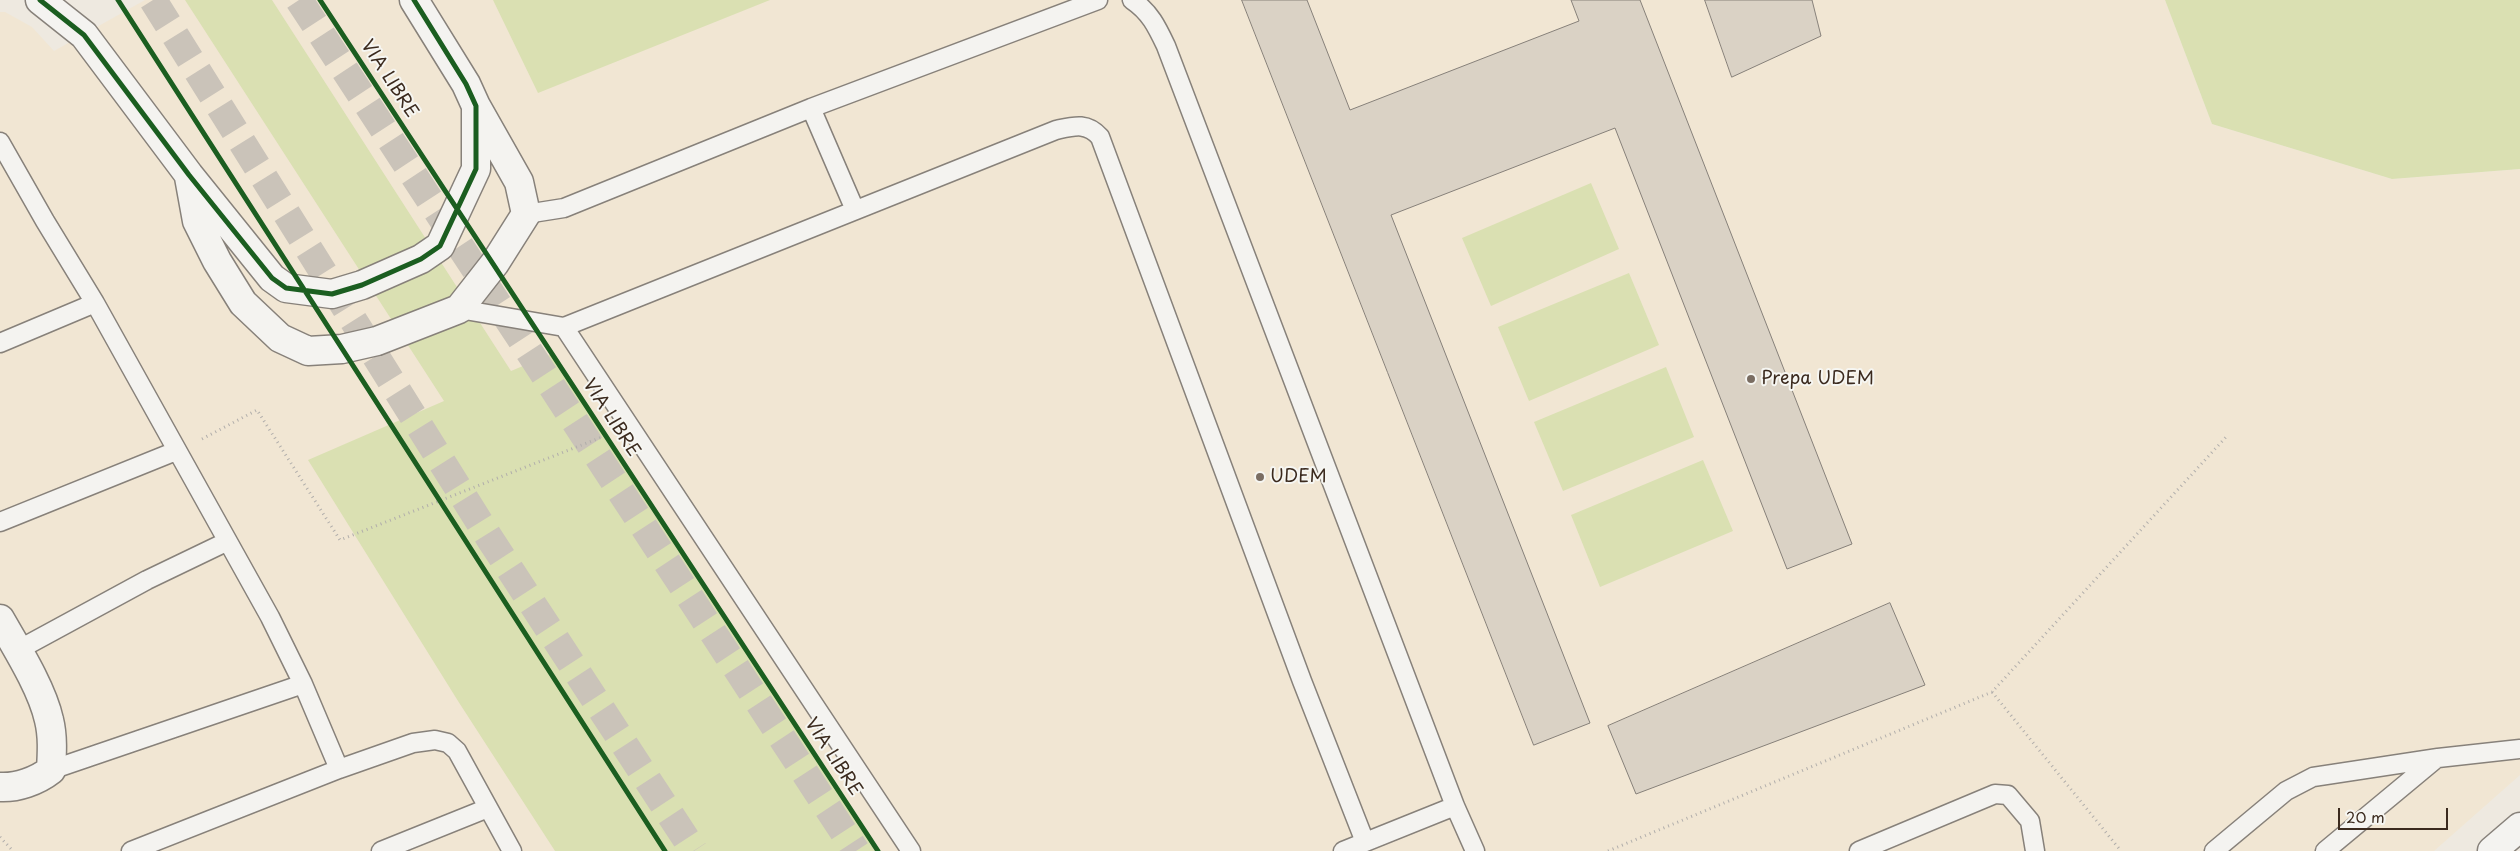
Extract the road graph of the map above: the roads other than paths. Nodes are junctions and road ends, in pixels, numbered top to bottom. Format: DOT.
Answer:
graph roads {
  1 [pos="40,0"];
  2 [pos="414,0"];
  3 [pos="1098,0"];
  4 [pos="1132,0"];
  5 [pos="476,106"];
  6 [pos="811,108"];
  7 [pos="0,142"];
  8 [pos="188,175"];
  9 [pos="855,210"];
  10 [pos="526,214"];
  11 [pos="95,303"];
  12 [pos="458,309"];
  13 [pos="564,327"];
  14 [pos="0,343"];
  15 [pos="176,451"];
  16 [pos="0,522"];
  17 [pos="226,542"];
  18 [pos="0,619"];
  19 [pos="18,650"];
  20 [pos="303,684"];
  21 [pos="2520,749"];
  22 [pos="2438,758"];
  23 [pos="339,769"];
  24 [pos="51,770"];
  25 [pos="0,787"];
  26 [pos="1454,806"];
  27 [pos="488,808"];
  28 [pos="2520,827"];
  29 [pos="1365,842"];
  30 [pos="131,851"];
  31 [pos="381,851"];
  32 [pos="512,851"];
  33 [pos="910,851"];
  34 [pos="1343,851"];
  35 [pos="1475,851"];
  36 [pos="1859,851"];
  37 [pos="2035,851"];
  38 [pos="2214,851"];
  39 [pos="2325,851"];
  40 [pos="2492,851"];
  1 -- 8 [label="street"];
  2 -- 5 [label="street"];
  3 -- 6 [label="lane"];
  4 -- 26 [label="lane"];
  5 -- 8 [label="street"];
  5 -- 10 [label="street"];
  6 -- 9 [label="lane"];
  6 -- 10 [label="lane"];
  7 -- 11 [label="lane"];
  8 -- 12 [label="street"];
  9 -- 13 [label="lane"];
  9 -- 29 [label="lane"];
  10 -- 12 [label="street"];
  11 -- 14 [label="lane"];
  11 -- 15 [label="lane"];
  12 -- 13 [label="lane"];
  13 -- 33 [label="lane"];
  15 -- 16 [label="lane"];
  15 -- 17 [label="lane"];
  17 -- 19 [label="lane"];
  17 -- 20 [label="lane"];
  18 -- 19 [label="street"];
  19 -- 24 [label="street"];
  20 -- 23 [label="lane"];
  20 -- 24 [label="lane"];
  21 -- 22 [label="lane"];
  22 -- 38 [label="lane"];
  22 -- 39 [label="lane"];
  23 -- 27 [label="lane"];
  23 -- 30 [label="lane"];
  24 -- 25 [label="street"];
  26 -- 29 [label="lane"];
  26 -- 35 [label="lane"];
  27 -- 31 [label="lane"];
  27 -- 32 [label="lane"];
  28 -- 40 [label="street"];
  29 -- 34 [label="lane"];
  36 -- 37 [label="lane"];
}
